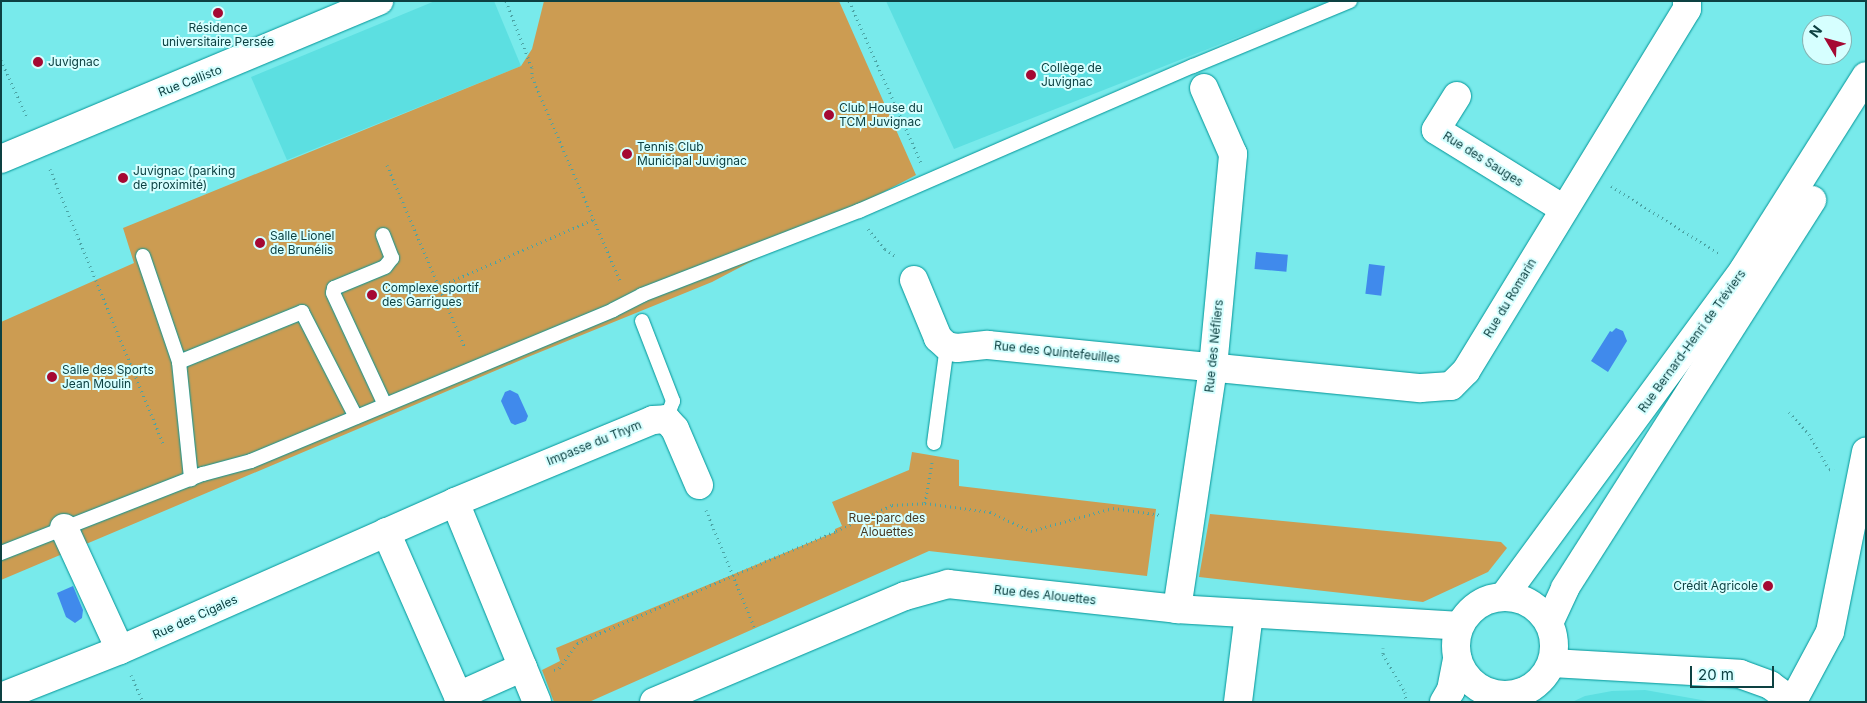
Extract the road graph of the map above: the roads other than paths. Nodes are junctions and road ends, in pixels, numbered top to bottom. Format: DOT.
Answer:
graph roads {
  1 [pos="379,1"];
  2 [pos="1350,1"];
  3 [pos="1687,1"];
  4 [pos="1866,76"];
  5 [pos="1204,88"];
  6 [pos="1457,96"];
  7 [pos="1866,112"];
  8 [pos="1,159"];
  9 [pos="1564,209"];
  10 [pos="383,235"];
  11 [pos="144,256"];
  12 [pos="914,280"];
  13 [pos="642,321"];
  14 [pos="947,346"];
  15 [pos="179,362"];
  16 [pos="1213,368"];
  17 [pos="385,405"];
  18 [pos="356,417"];
  19 [pos="666,419"];
  20 [pos="934,442"];
  21 [pos="1866,452"];
  22 [pos="185,481"];
  23 [pos="699,485"];
  24 [pos="455,502"];
  25 [pos="64,528"];
  26 [pos="386,532"];
  27 [pos="1,553"];
  28 [pos="1504,596"];
  29 [pos="1177,609"];
  30 [pos="1249,614"];
  31 [pos="1549,623"];
  32 [pos="1459,626"];
  33 [pos="120,650"];
  34 [pos="1457,658"];
  35 [pos="1552,662"];
  36 [pos="530,683"];
  37 [pos="1,697"];
  38 [pos="1518,697"];
  39 [pos="654,702"];
  40 [pos="1238,702"];
  41 [pos="1444,702"];
  42 [pos="1793,702"];
  1 -- 8 [label="street, Rue Callisto"];
  2 -- 17 [label="lane"];
  3 -- 9 [label="street, Rue du Romarin"];
  4 -- 28 [label="street, Rue Bernard-Henri de Tréviers"];
  5 -- 16 [label="street, Rue des Néfliers"];
  6 -- 9 [label="street, Rue des Sauges"];
  7 -- 31 [label="street, Rue Bernard-Henri de Tréviers"];
  9 -- 16 [label="street, Rue du Romarin"];
  10 -- 17 [label="lane"];
  11 -- 15 [label="lane"];
  12 -- 14 [label="street"];
  13 -- 19 [label="lane"];
  14 -- 16 [label="street, Rue des Quintefeuilles"];
  14 -- 20 [label="lane"];
  15 -- 18 [label="lane"];
  15 -- 22 [label="lane"];
  16 -- 29 [label="street, Rue des Néfliers"];
  17 -- 18 [label="lane"];
  18 -- 22 [label="lane"];
  19 -- 23 [label="street"];
  19 -- 24 [label="street, Impasse du Thym"];
  21 -- 42 [label="street"];
  22 -- 25 [label="lane"];
  24 -- 26 [label="street, Rue des Cigales"];
  24 -- 36 [label="street"];
  25 -- 27 [label="lane"];
  25 -- 33 [label="street"];
  26 -- 33 [label="street, Rue des Cigales"];
  26 -- 36 [label="street"];
  28 -- 31 [label="street"];
  28 -- 32 [label="street"];
  29 -- 30 [label="street, Rue des Alouettes"];
  29 -- 39 [label="street, Rue des Alouettes"];
  30 -- 32 [label="street, Rue des Alouettes"];
  30 -- 40 [label="street"];
  31 -- 35 [label="street"];
  32 -- 34 [label="street"];
  33 -- 37 [label="street, Rue des Cigales"];
  34 -- 38 [label="street"];
  34 -- 41 [label="street"];
  35 -- 38 [label="street"];
  35 -- 42 [label="street"];
}
